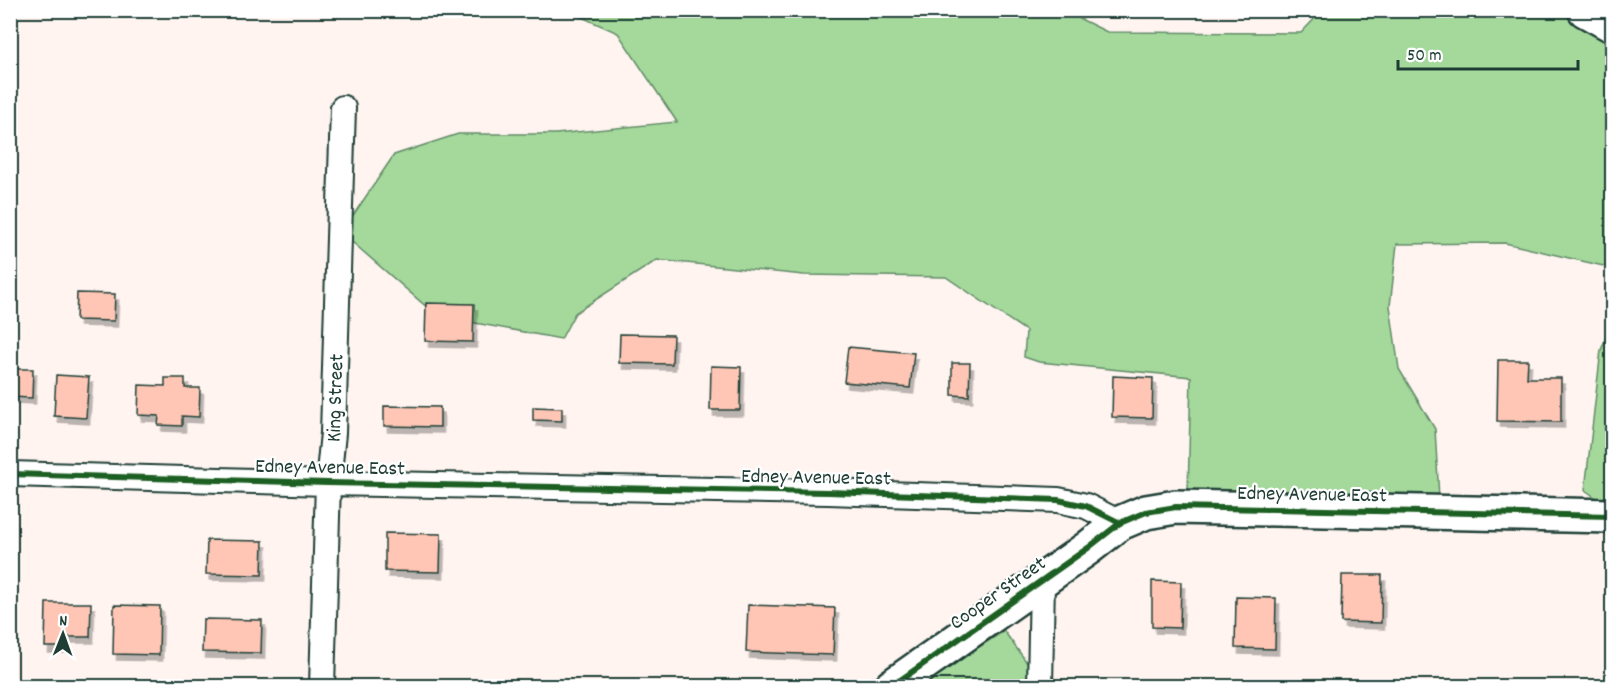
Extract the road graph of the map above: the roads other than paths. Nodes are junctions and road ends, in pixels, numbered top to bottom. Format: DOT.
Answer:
graph roads {
  1 [pos="1585,10"];
  2 [pos="1612,25"];
  3 [pos="343,108"];
  4 [pos="10,474"];
  5 [pos="328,483"];
  6 [pos="1612,516"];
  7 [pos="1120,523"];
  8 [pos="1042,580"];
  9 [pos="322,687"];
  10 [pos="892,687"];
  11 [pos="1040,687"];
  1 -- 2 [label="street"];
  3 -- 5 [label="street, King Street"];
  4 -- 5 [label="street, Edney Avenue East"];
  5 -- 7 [label="street, Edney Avenue East"];
  5 -- 9 [label="street, King Street"];
  6 -- 7 [label="street, Edney Avenue East"];
  7 -- 8 [label="street, Cooper Street"];
  8 -- 10 [label="street, Cooper Street"];
  8 -- 11 [label="street"];
}
